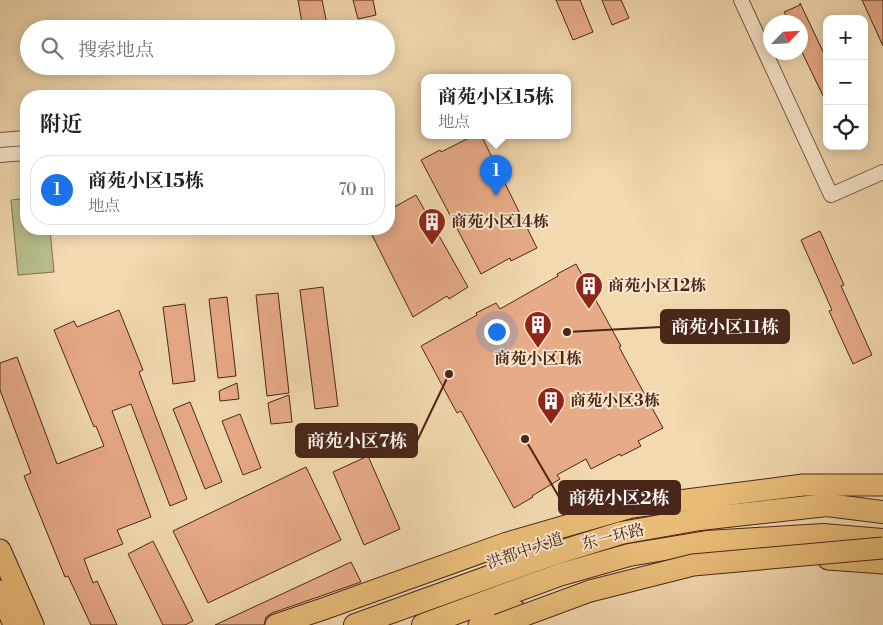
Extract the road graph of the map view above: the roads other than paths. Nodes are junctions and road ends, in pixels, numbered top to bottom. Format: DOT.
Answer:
graph roads {
  1 [pos="741,0"];
  2 [pos="20,138"];
  3 [pos="0,140"];
  4 [pos="20,153"];
  5 [pos="0,155"];
  6 [pos="883,172"];
  7 [pos="883,485"];
  8 [pos="883,496"];
  9 [pos="883,512"];
  10 [pos="883,540"];
  11 [pos="883,548"];
  12 [pos="0,550"];
  13 [pos="883,562"];
  14 [pos="0,591"];
  15 [pos="14,625"];
  16 [pos="33,625"];
  17 [pos="276,625"];
  18 [pos="323,625"];
  19 [pos="355,625"];
  20 [pos="423,625"];
  21 [pos="479,625"];
  22 [pos="498,625"];
  1 -- 6 [label="street"];
  2 -- 3 [label="street"];
  4 -- 5 [label="street"];
  7 -- 17 [label="main road"];
  8 -- 18 [label="main road, 洪都中大道"];
  9 -- 19 [label="highway, 东一环路"];
  10 -- 20 [label="highway, 东一环路"];
  11 -- 22 [label="main road, bridge"];
  12 -- 16 [label="main road"];
  13 -- 21 [label="main road"];
  14 -- 15 [label="main road"];
}
